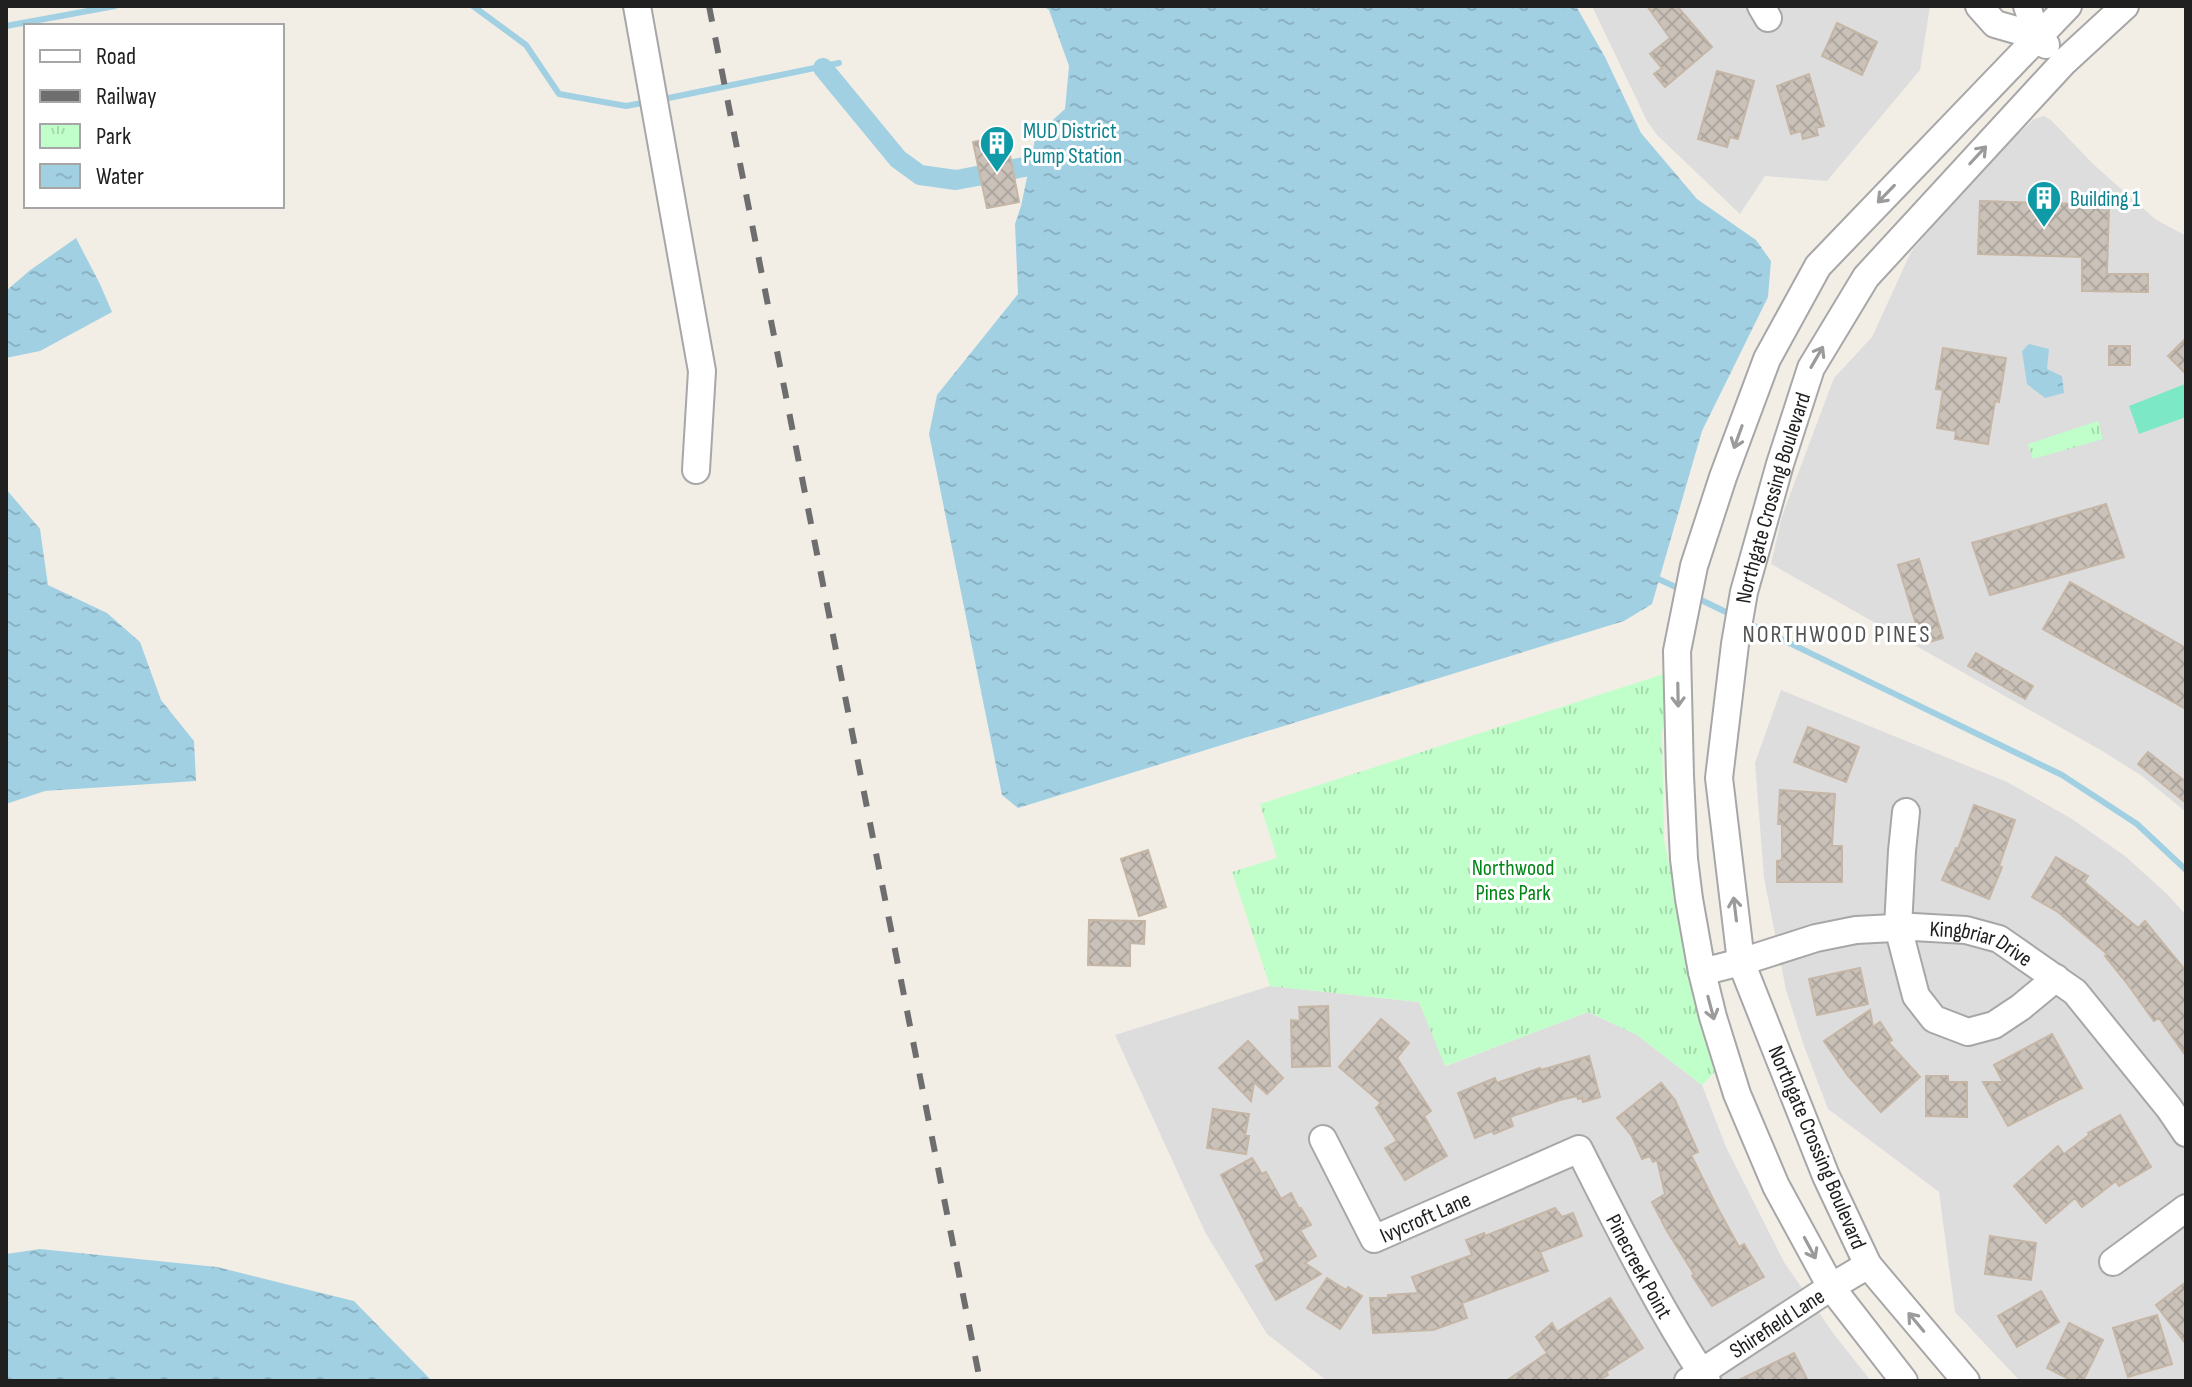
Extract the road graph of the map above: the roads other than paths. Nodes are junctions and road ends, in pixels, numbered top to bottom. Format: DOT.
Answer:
graph roads {
  1 [pos="637,6"];
  2 [pos="1979,6"];
  3 [pos="2027,6"];
  4 [pos="2068,6"];
  5 [pos="2125,6"];
  6 [pos="2037,36"];
  7 [pos="2063,63"];
  8 [pos="696,470"];
  9 [pos="1906,812"];
  10 [pos="1898,927"];
  11 [pos="1741,962"];
  12 [pos="1702,972"];
  13 [pos="2056,978"];
  14 [pos="2186,1133"];
  15 [pos="1323,1139"];
  16 [pos="1579,1149"];
  17 [pos="2186,1208"];
  18 [pos="2113,1262"];
  19 [pos="1868,1265"];
  20 [pos="1831,1287"];
  21 [pos="1699,1378"];
  22 [pos="1904,1381"];
  23 [pos="1966,1381"];
  1 -- 8 [label="street"];
  2 -- 6 [label="street"];
  3 -- 6 [label="street"];
  4 -- 6 [label="street, Northgate Crossing Boulevard"];
  5 -- 7 [label="street, Northgate Crossing Boulevard"];
  6 -- 7 [label="street"];
  6 -- 12 [label="street, Northgate Crossing Boulevard, one-way"];
  11 -- 7 [label="street, Northgate Crossing Boulevard, one-way"];
  9 -- 10 [label="street"];
  10 -- 11 [label="street, Kingbriar Drive"];
  10 -- 13 [label="street, Kingbriar Drive"];
  10 -- 13 [label="street"];
  11 -- 12 [label="street, Kingbriar Drive"];
  11 -- 19 [label="street, Northgate Crossing Boulevard"];
  12 -- 20 [label="street, Northgate Crossing Boulevard, one-way"];
  13 -- 14 [label="street, Kingbriar Drive"];
  15 -- 16 [label="street, Ivycroft Lane"];
  16 -- 21 [label="street, Pinecreek Point"];
  17 -- 18 [label="street"];
  19 -- 20 [label="street, Shirefield Lane"];
  23 -- 19 [label="street, Northgate Crossing Boulevard, one-way"];
  20 -- 21 [label="street, Shirefield Lane"];
  20 -- 22 [label="street, Northgate Crossing Boulevard"];
}
